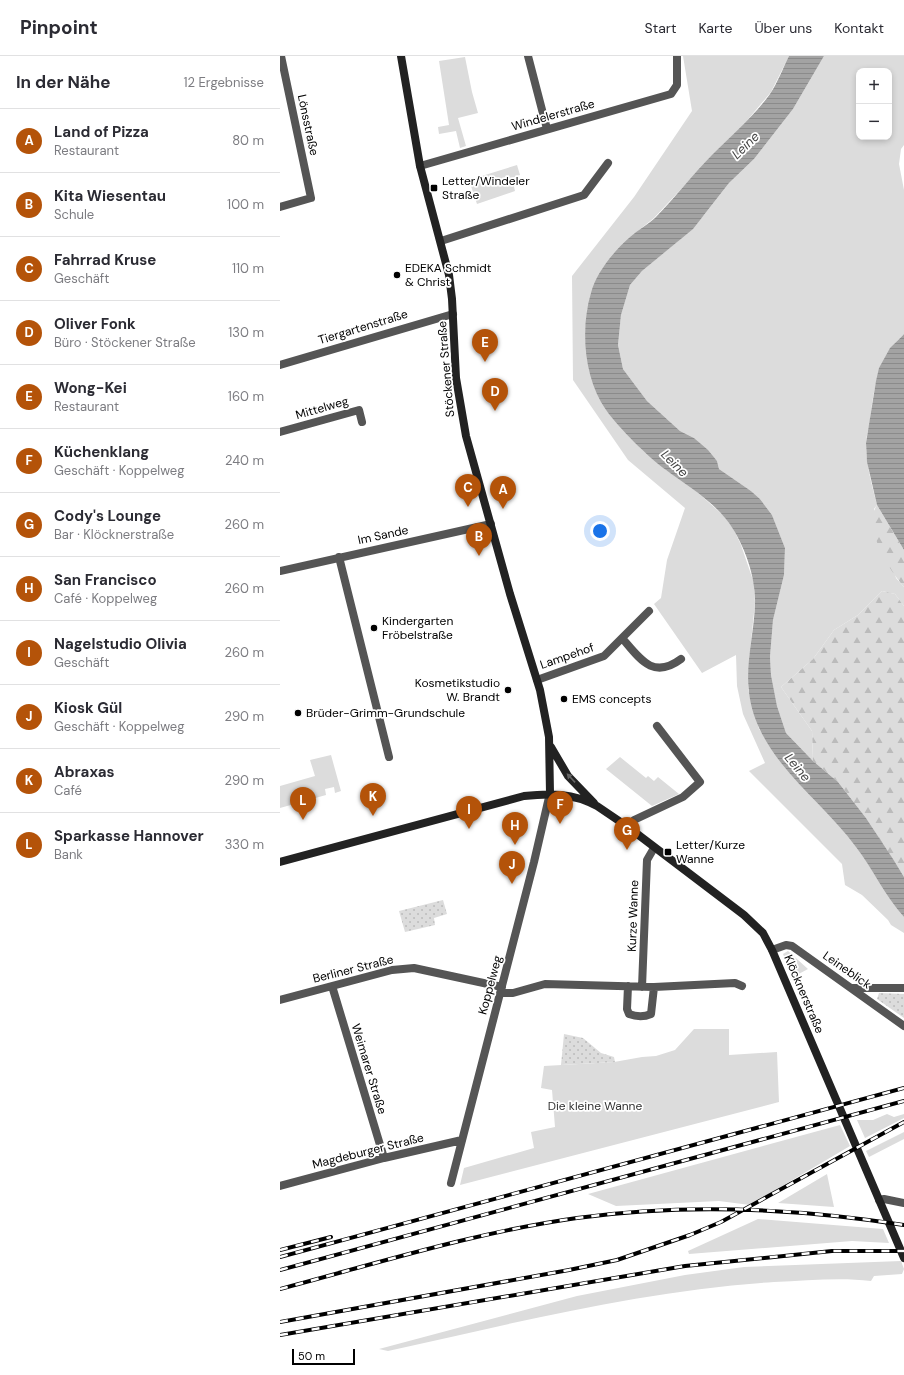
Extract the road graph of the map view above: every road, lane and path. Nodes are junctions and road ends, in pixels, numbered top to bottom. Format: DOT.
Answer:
graph roads {
  1 [pos="281,56"];
  2 [pos="400,56"];
  3 [pos="528,56"];
  4 [pos="677,56"];
  5 [pos="547,129"];
  6 [pos="608,162"];
  7 [pos="420,166"];
  8 [pos="280,207"];
  9 [pos="440,241"];
  10 [pos="453,314"];
  11 [pos="280,365"];
  12 [pos="362,422"];
  13 [pos="280,432"];
  14 [pos="491,524"];
  15 [pos="339,557"];
  16 [pos="280,571"];
  17 [pos="649,611"];
  18 [pos="622,638"];
  19 [pos="681,659"];
  20 [pos="537,680"];
  21 [pos="657,726"];
  22 [pos="550,746"];
  23 [pos="389,757"];
  24 [pos="550,793"];
  25 [pos="597,806"];
  26 [pos="628,827"];
  27 [pos="654,848"];
  28 [pos="280,862"];
  29 [pos="772,950"];
  30 [pos="332,986"];
  31 [pos="628,986"];
  32 [pos="742,986"];
  33 [pos="642,987"];
  34 [pos="654,987"];
  35 [pos="852,988"];
  36 [pos="904,988"];
  37 [pos="502,990"];
  38 [pos="280,1000"];
  39 [pos="904,1026"];
  40 [pos="462,1140"];
  41 [pos="384,1158"];
  42 [pos="452,1183"];
  43 [pos="280,1186"];
  44 [pos="879,1200"];
  45 [pos="904,1203"];
  46 [pos="904,1258"];
  1 -- 8 [label="street, Lönsstraße"];
  2 -- 7 [label="main road, Stöckener Straße"];
  3 -- 5 [label="street"];
  4 -- 5 [label="street, Windelerstraße"];
  5 -- 7 [label="street, Windelerstraße"];
  6 -- 9 [label="street"];
  7 -- 9 [label="main road, Stöckener Straße"];
  9 -- 10 [label="main road, Stöckener Straße"];
  10 -- 11 [label="street, Tiergartenstraße"];
  10 -- 14 [label="main road, Stöckener Straße"];
  12 -- 13 [label="street, Mittelweg"];
  14 -- 15 [label="street, Im Sande"];
  14 -- 20 [label="main road, Stöckener Straße"];
  15 -- 16 [label="street, Im Sande"];
  15 -- 23 [label="street"];
  17 -- 18 [label="street, Lampehof"];
  18 -- 19 [label="street"];
  18 -- 20 [label="street, Lampehof"];
  20 -- 22 [label="main road, Stöckener Straße"];
  21 -- 26 [label="street"];
  22 -- 24 [label="main road, Stöckener Straße"];
  25 -- 22 [label="main road, one-way"];
  24 -- 25 [label="main road"];
  24 -- 28 [label="main road"];
  24 -- 37 [label="street, Koppelweg"];
  25 -- 26 [label="main road, Klöcknerstraße"];
  26 -- 27 [label="main road, Klöcknerstraße"];
  27 -- 29 [label="main road, Klöcknerstraße"];
  27 -- 33 [label="street, Kurze Wanne"];
  29 -- 35 [label="street, Leineblick"];
  29 -- 44 [label="main road, Klöcknerstraße"];
  30 -- 37 [label="street, Berliner Straße"];
  30 -- 38 [label="street, Berliner Straße"];
  30 -- 41 [label="street, Weimarer Straße"];
  31 -- 33 [label="street, Berliner Straße"];
  31 -- 34 [label="street"];
  31 -- 37 [label="street, Berliner Straße"];
  32 -- 34 [label="street, Berliner Straße"];
  33 -- 34 [label="street, Berliner Straße"];
  35 -- 36 [label="street"];
  35 -- 39 [label="street, Leineblick"];
  37 -- 40 [label="street, Koppelweg"];
  40 -- 41 [label="street, Magdeburger Straße"];
  40 -- 42 [label="street, Koppelweg"];
  41 -- 43 [label="street, Magdeburger Straße"];
  44 -- 45 [label="street"];
  44 -- 46 [label="main road, Klöcknerstraße"];
}
